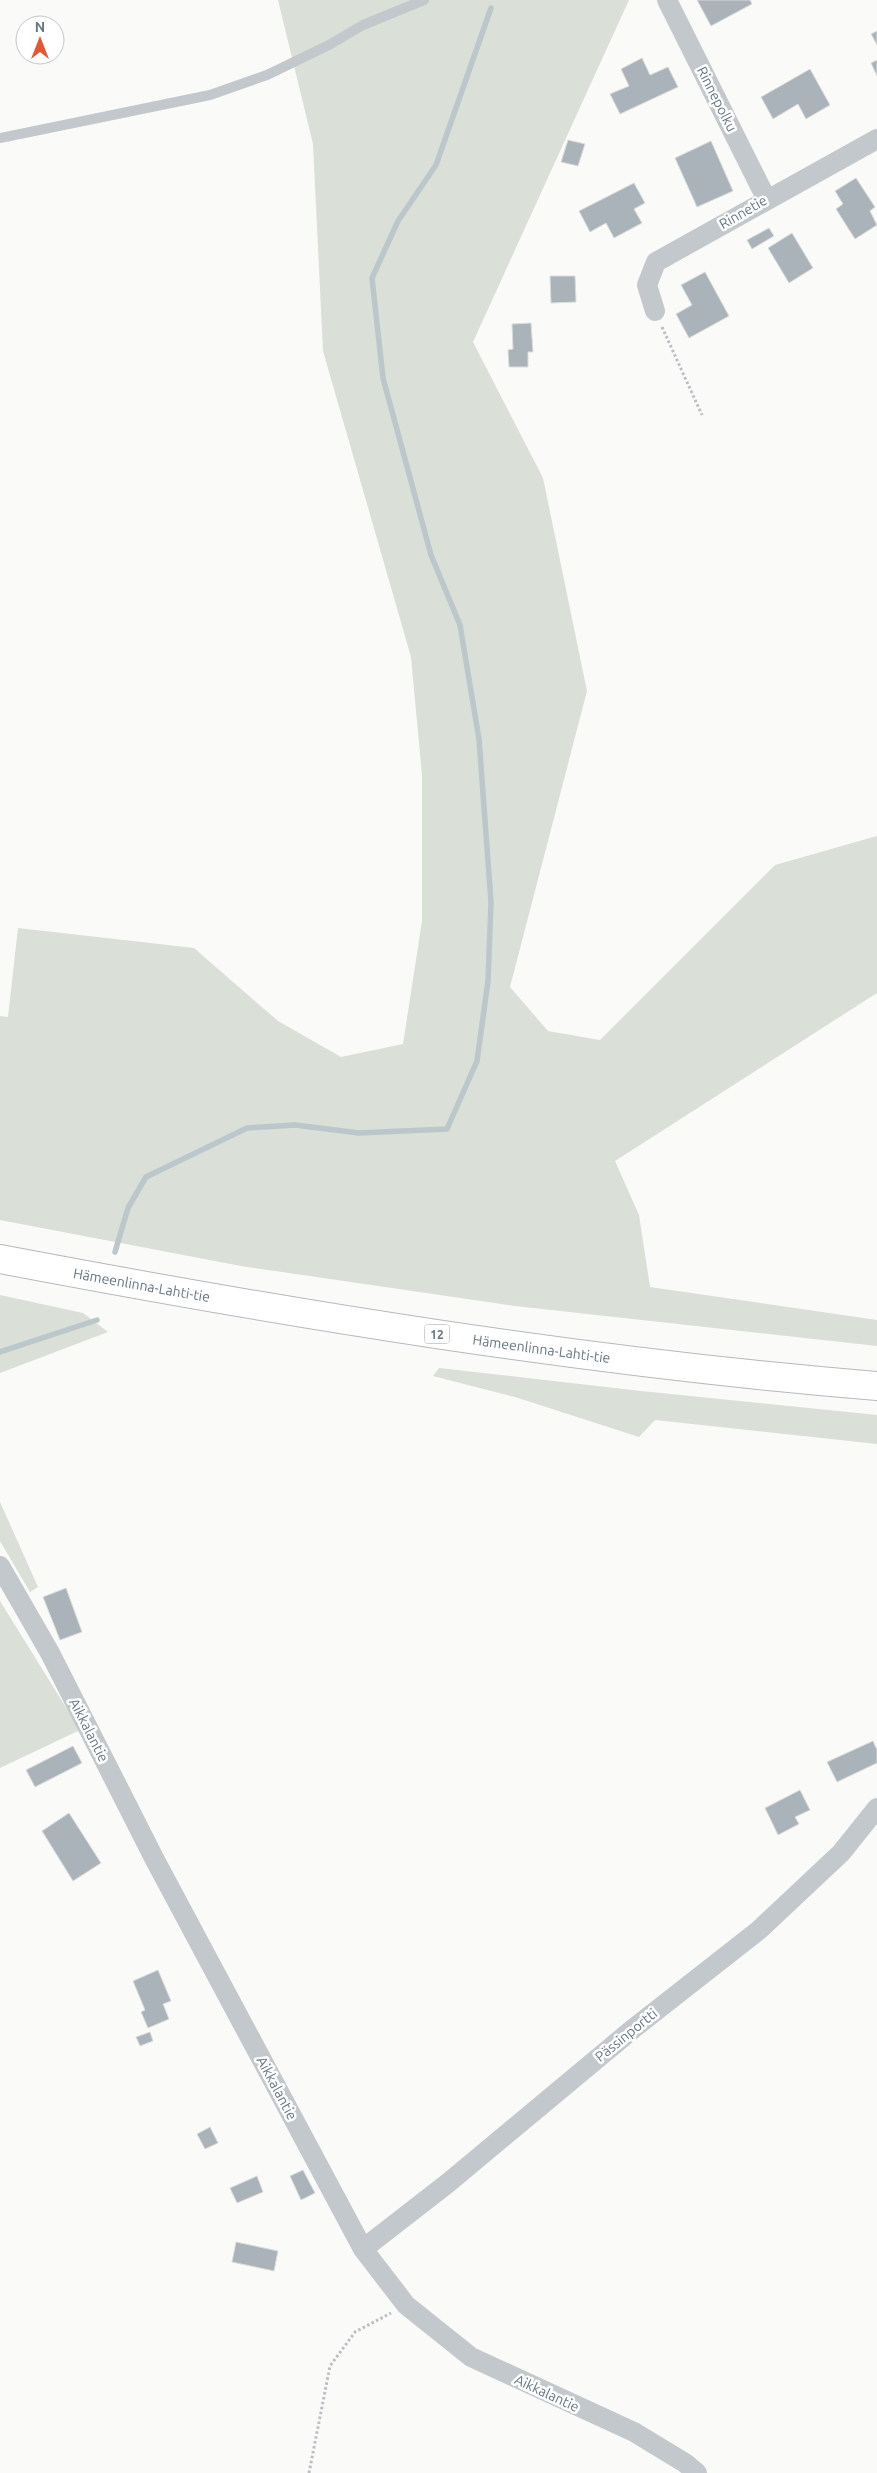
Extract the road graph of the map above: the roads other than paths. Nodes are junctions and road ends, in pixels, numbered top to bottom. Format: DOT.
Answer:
graph roads {
  1 [pos="424,0"];
  2 [pos="667,0"];
  3 [pos="0,138"];
  4 [pos="877,138"];
  5 [pos="766,198"];
  6 [pos="655,311"];
  7 [pos="0,1259"];
  8 [pos="877,1386"];
  9 [pos="0,1566"];
  10 [pos="877,1808"];
  11 [pos="363,2249"];
  12 [pos="697,2473"];
  1 -- 3 [label="lane"];
  2 -- 5 [label="street, Rinnepolku"];
  4 -- 5 [label="street, Rinnetie"];
  5 -- 6 [label="street, Rinnetie"];
  7 -- 8 [label="highway, Hämeenlinna-Lahti-tie / 12"];
  9 -- 11 [label="street, Aikkalantie"];
  10 -- 11 [label="street, Pässinportti"];
  11 -- 12 [label="street, Aikkalantie"];
}
